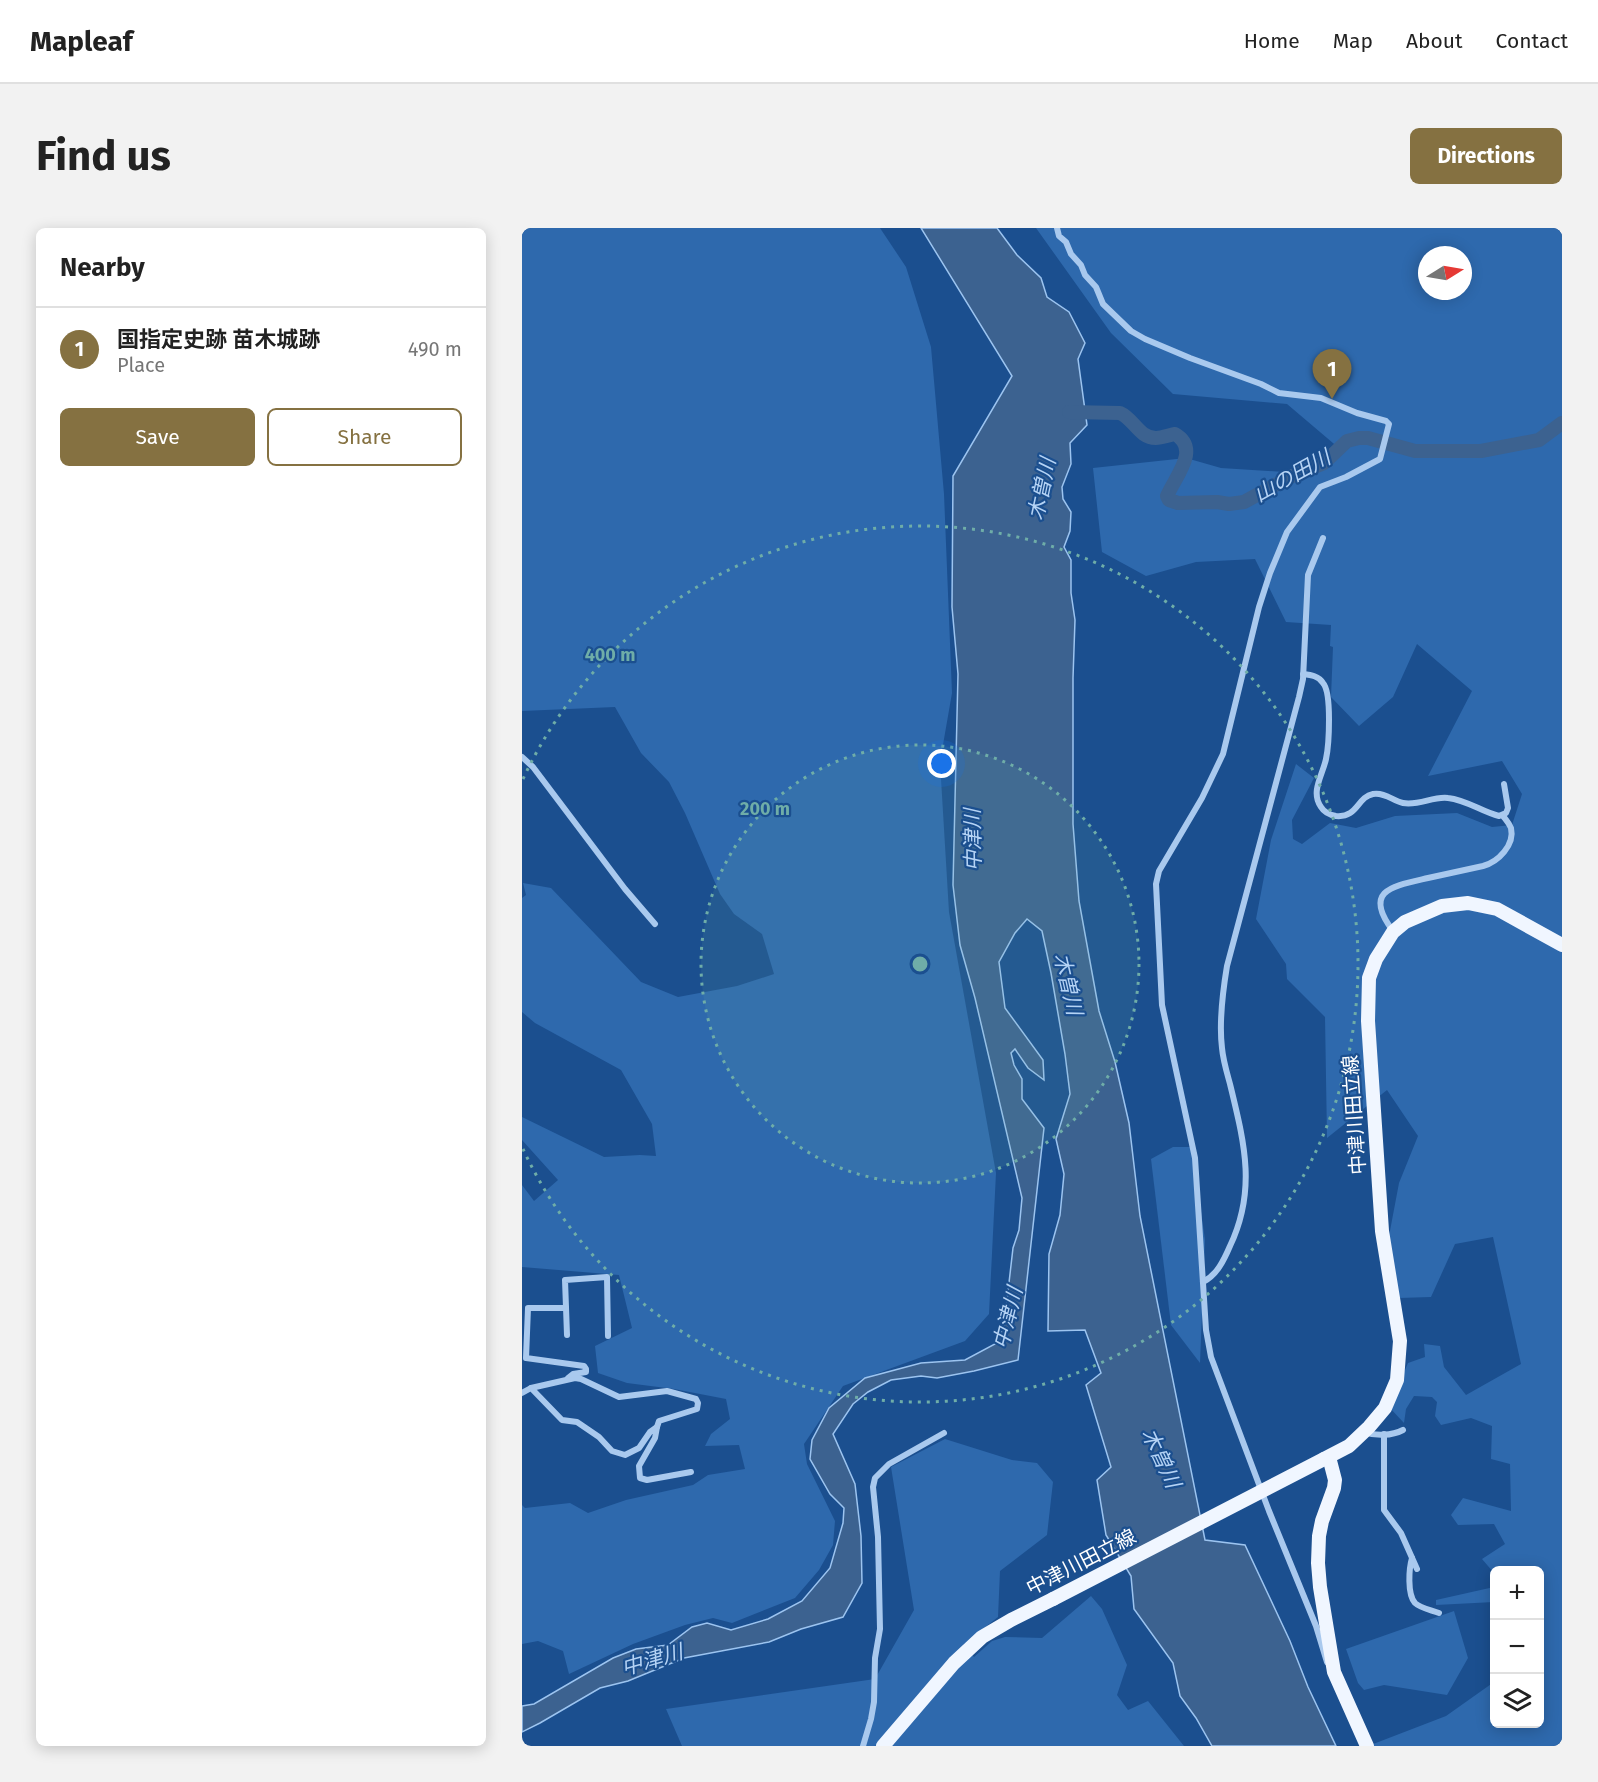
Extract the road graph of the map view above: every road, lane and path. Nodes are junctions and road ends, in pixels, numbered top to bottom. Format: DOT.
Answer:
graph roads {
  1 [pos="1057,228"];
  2 [pos="1323,538"];
  3 [pos="1303,674"];
  4 [pos="522,757"];
  5 [pos="1504,784"];
  6 [pos="1503,816"];
  7 [pos="655,924"];
  8 [pos="1394,932"];
  9 [pos="1562,945"];
  10 [pos="1203,1282"];
  11 [pos="566,1308"];
  12 [pos="567,1335"];
  13 [pos="608,1336"];
  14 [pos="566,1380"];
  15 [pos="531,1388"];
  16 [pos="522,1393"];
  17 [pos="657,1427"];
  18 [pos="1403,1430"];
  19 [pos="1363,1432"];
  20 [pos="944,1433"];
  21 [pos="1384,1434"];
  22 [pos="1326,1458"];
  23 [pos="691,1472"];
  24 [pos="1412,1557"];
  25 [pos="1417,1569"];
  26 [pos="1438,1613"];
  27 [pos="1320,1625"];
  28 [pos="863,1746"];
  29 [pos="883,1746"];
  30 [pos="1367,1746"];
  1 -- 10 [label="street"];
  2 -- 3 [label="street"];
  3 -- 6 [label="street"];
  3 -- 10 [label="street"];
  4 -- 7 [label="street"];
  5 -- 6 [label="street"];
  6 -- 8 [label="street"];
  8 -- 9 [label="main road, 中津川田立線"];
  8 -- 19 [label="main road, 中津川田立線"];
  10 -- 27 [label="street"];
  11 -- 12 [label="street"];
  11 -- 13 [label="street"];
  11 -- 14 [label="street"];
  14 -- 15 [label="street"];
  14 -- 17 [label="street"];
  15 -- 16 [label="street"];
  15 -- 17 [label="street"];
  17 -- 23 [label="street"];
  18 -- 21 [label="street"];
  19 -- 21 [label="street"];
  19 -- 22 [label="main road, 中津川田立線"];
  20 -- 28 [label="street"];
  21 -- 24 [label="street"];
  22 -- 27 [label="main road"];
  22 -- 29 [label="main road, 中津川田立線, bridge"];
  24 -- 25 [label="street"];
  24 -- 26 [label="street"];
  27 -- 30 [label="main road"];
}
